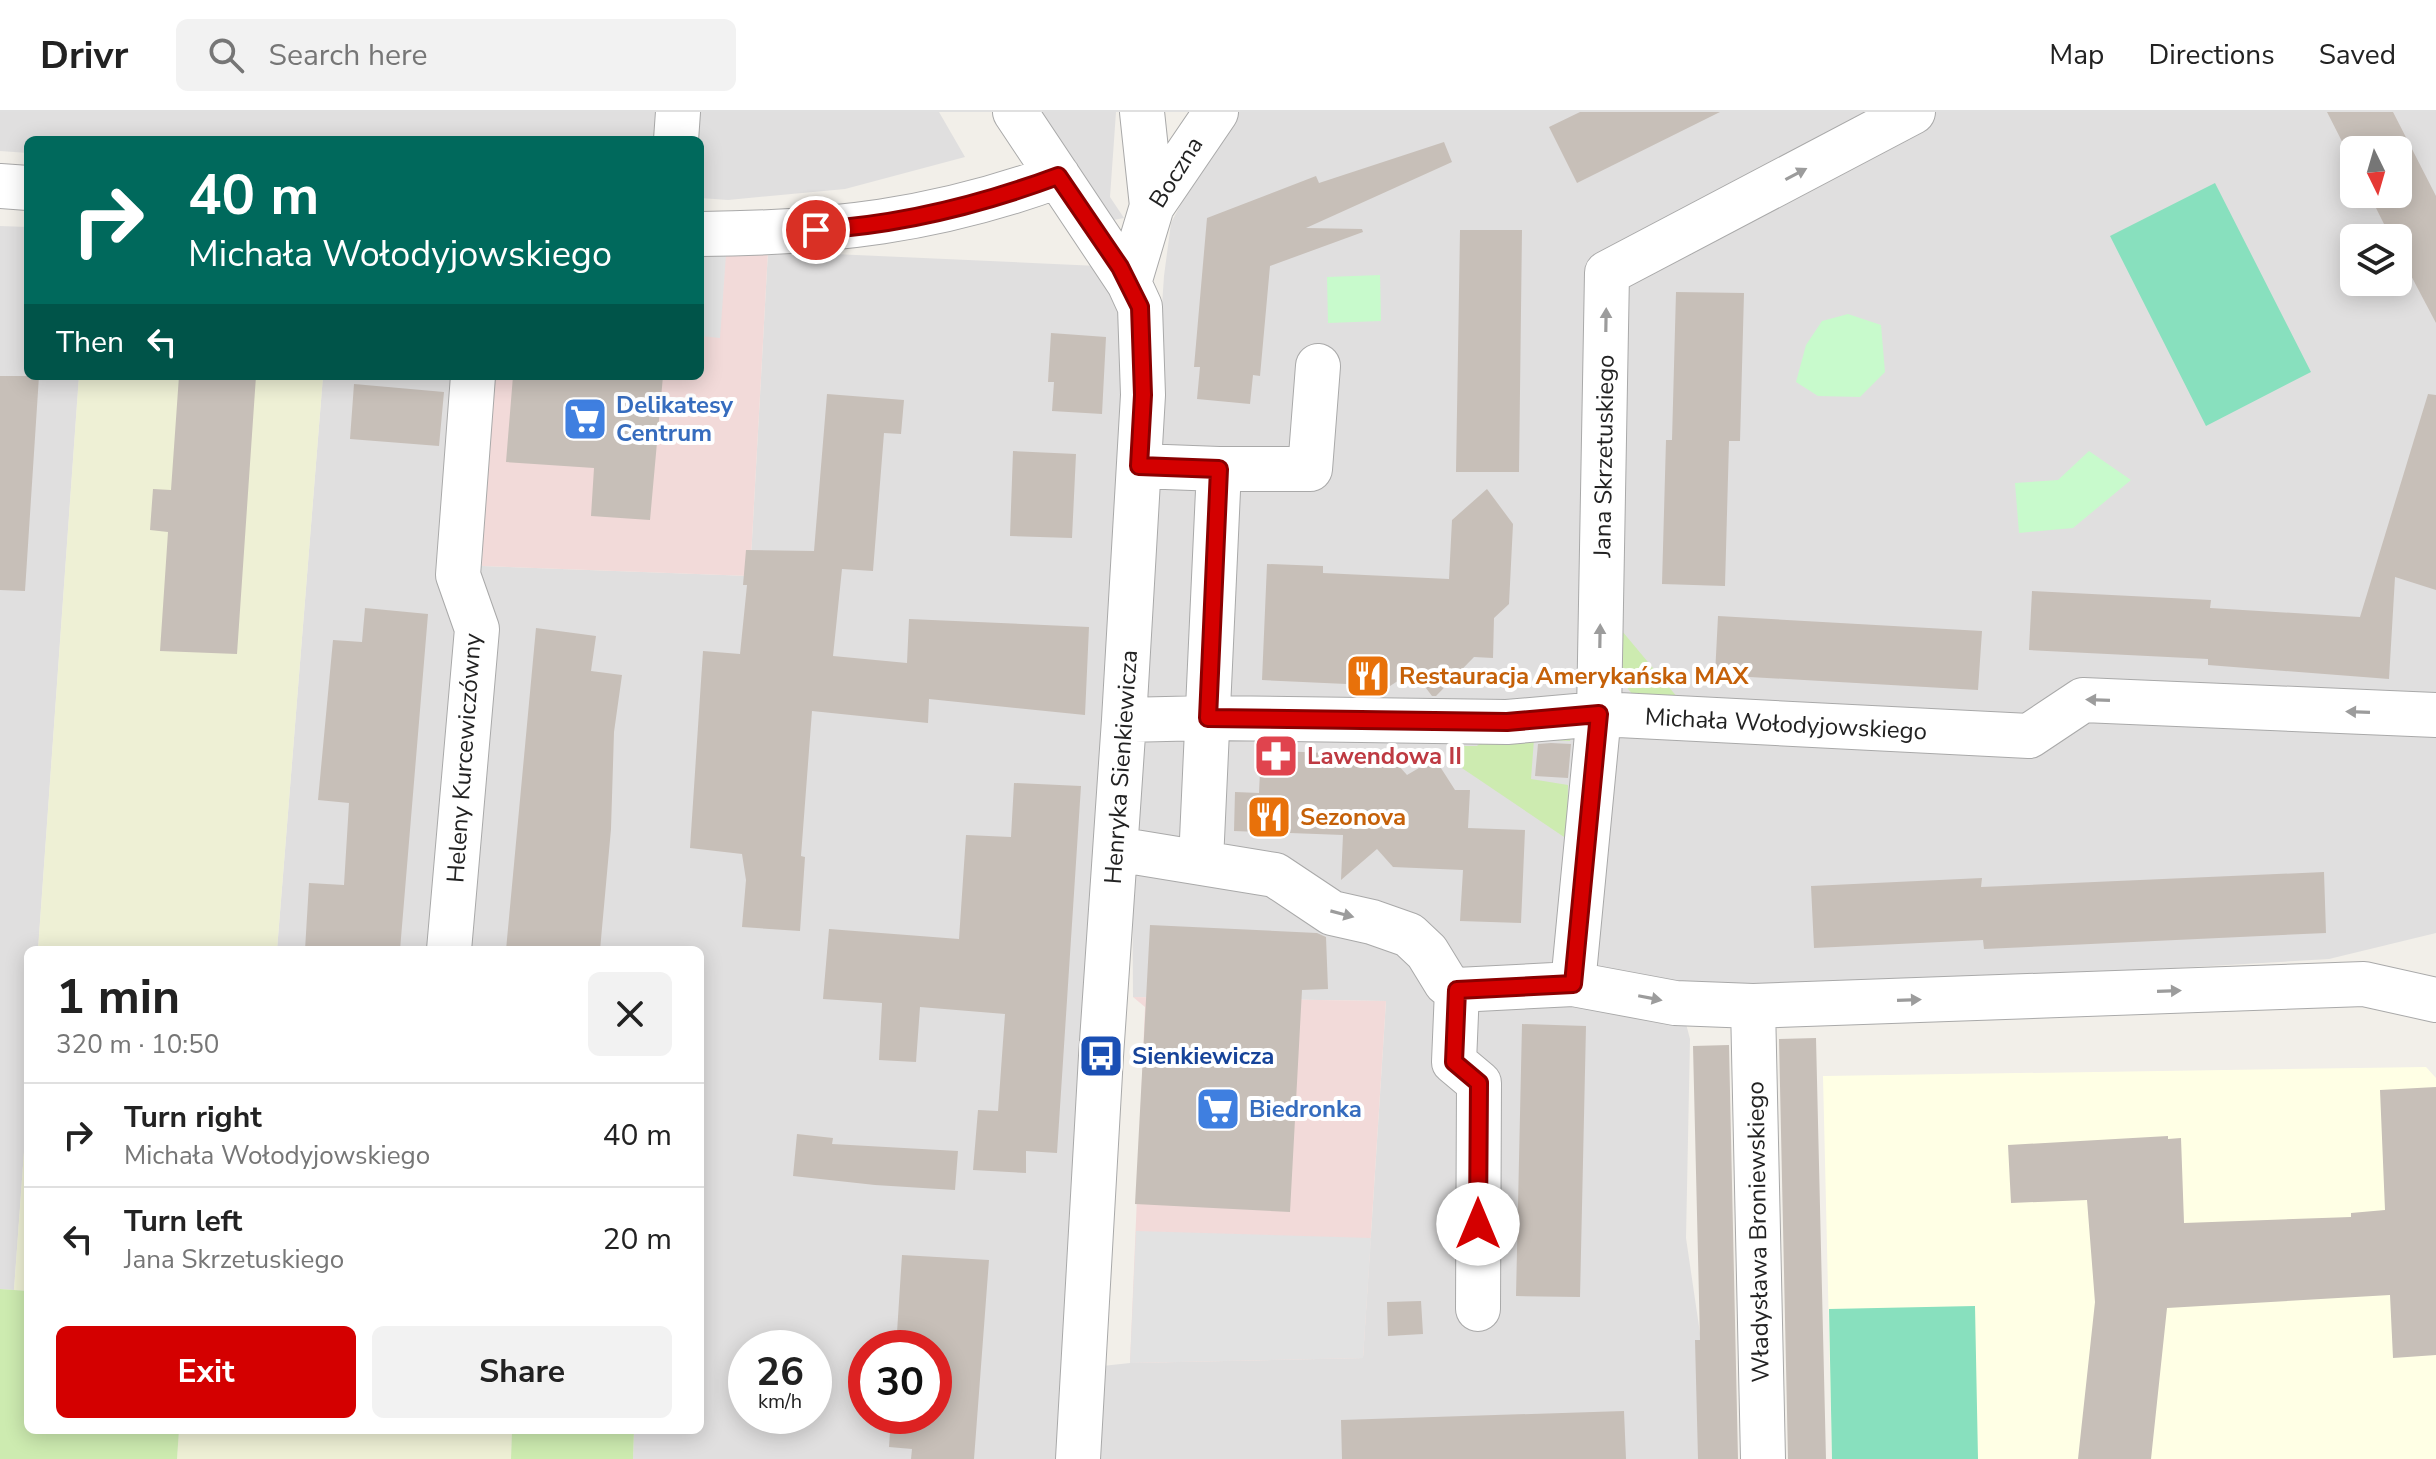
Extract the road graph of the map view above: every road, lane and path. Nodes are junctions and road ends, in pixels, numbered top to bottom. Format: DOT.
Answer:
graph roads {
  1 [pos="678,112"];
  2 [pos="1015,112"];
  3 [pos="1142,112"];
  4 [pos="1216,112"];
  5 [pos="1913,112"];
  6 [pos="676,136"];
  7 [pos="1058,176"];
  8 [pos="0,186"];
  9 [pos="24,188"];
  10 [pos="1152,206"];
  11 [pos="704,234"];
  12 [pos="1129,283"];
  13 [pos="1318,366"];
  14 [pos="473,380"];
  15 [pos="1139,466"];
  16 [pos="1219,469"];
  17 [pos="1599,714"];
  18 [pos="2436,715"];
  19 [pos="1208,718"];
  20 [pos="1124,720"];
  21 [pos="1116,849"];
  22 [pos="1201,861"];
  23 [pos="449,946"];
  24 [pos="1573,984"];
  25 [pos="1457,990"];
  26 [pos="2436,1000"];
  27 [pos="1753,1006"];
  28 [pos="1478,1309"];
  29 [pos="1078,1459"];
  30 [pos="1763,1459"];
  1 -- 6 [label="street"];
  2 -- 7 [label="street, Henryka Sienkiewicza"];
  3 -- 10 [label="street"];
  4 -- 10 [label="street, Boczna"];
  17 -- 5 [label="street, Jana Skrzetuskiego, one-way"];
  7 -- 11 [label="street"];
  7 -- 12 [label="street, Henryka Sienkiewicza"];
  8 -- 9 [label="street"];
  10 -- 12 [label="street, Boczna"];
  12 -- 15 [label="street, Henryka Sienkiewicza"];
  13 -- 16 [label="street"];
  14 -- 23 [label="street, Heleny Kurcewiczówny"];
  15 -- 16 [label="street"];
  15 -- 20 [label="street, Henryka Sienkiewicza"];
  16 -- 19 [label="street"];
  18 -- 17 [label="street, Michała Wołodyjowskiego, one-way"];
  17 -- 19 [label="street, Michała Wołodyjowskiego"];
  17 -- 24 [label="street, Jana Skrzetuskiego"];
  19 -- 20 [label="street, Michała Wołodyjowskiego"];
  19 -- 22 [label="street"];
  20 -- 21 [label="street, Henryka Sienkiewicza"];
  21 -- 22 [label="street"];
  21 -- 29 [label="street, Henryka Sienkiewicza"];
  22 -- 25 [label="street, one-way"];
  24 -- 25 [label="street"];
  24 -- 27 [label="street, one-way"];
  25 -- 28 [label="street"];
  27 -- 26 [label="street, one-way"];
  27 -- 30 [label="street, Władysława Broniewskiego"];
}
